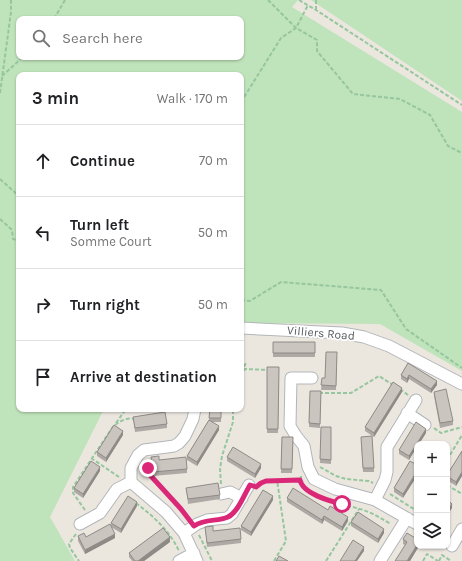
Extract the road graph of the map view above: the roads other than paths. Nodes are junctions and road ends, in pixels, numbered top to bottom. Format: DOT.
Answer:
graph roads {
  1 [pos="244,328"];
  2 [pos="312,378"];
  3 [pos="462,384"];
  4 [pos="416,400"];
  5 [pos="194,412"];
  6 [pos="407,413"];
  7 [pos="425,424"];
  8 [pos="131,482"];
  9 [pos="250,485"];
  10 [pos="222,494"];
  11 [pos="242,498"];
  12 [pos="375,500"];
  13 [pos="407,518"];
  14 [pos="414,522"];
  15 [pos="80,527"];
  16 [pos="462,529"];
  17 [pos="184,533"];
  18 [pos="450,544"];
  19 [pos="462,552"];
  20 [pos="196,557"];
  21 [pos="181,560"];
  22 [pos="380,561"];
  1 -- 3 [label="street, Villiers Road"];
  2 -- 12 [label="street"];
  4 -- 6 [label="street"];
  5 -- 8 [label="street"];
  6 -- 7 [label="street"];
  6 -- 12 [label="street"];
  8 -- 15 [label="street"];
  8 -- 17 [label="street"];
  9 -- 11 [label="street"];
  10 -- 11 [label="street"];
  11 -- 17 [label="street"];
  12 -- 13 [label="street"];
  13 -- 14 [label="street"];
  13 -- 22 [label="street"];
  16 -- 18 [label="street"];
  17 -- 20 [label="street"];
  18 -- 19 [label="street"];
  20 -- 21 [label="street"];
}
